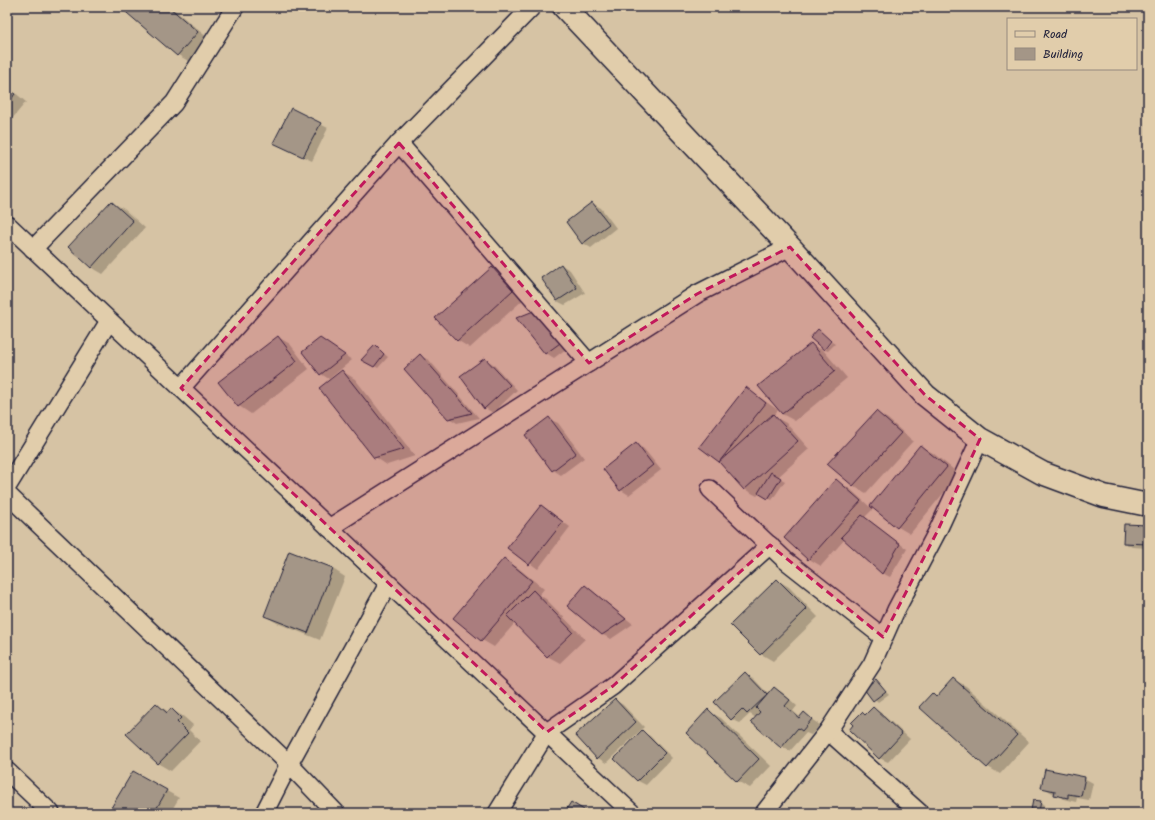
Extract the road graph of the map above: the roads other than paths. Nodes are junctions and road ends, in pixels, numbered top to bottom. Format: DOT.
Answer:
graph roads {
  1 [pos="235,7"];
  2 [pos="532,7"];
  3 [pos="564,7"];
  4 [pos="399,143"];
  5 [pos="7,224"];
  6 [pos="790,247"];
  7 [pos="33,248"];
  8 [pos="109,321"];
  9 [pos="588,363"];
  10 [pos="181,388"];
  11 [pos="980,439"];
  12 [pos="7,487"];
  13 [pos="710,490"];
  14 [pos="7,494"];
  15 [pos="1148,505"];
  16 [pos="329,528"];
  17 [pos="770,545"];
  18 [pos="388,584"];
  19 [pos="884,638"];
  20 [pos="828,730"];
  21 [pos="547,732"];
  22 [pos="289,764"];
  23 [pos="7,771"];
  24 [pos="51,813"];
  25 [pos="264,813"];
  26 [pos="336,813"];
  27 [pos="497,813"];
  28 [pos="632,813"];
  29 [pos="764,813"];
  30 [pos="920,813"];
  1 -- 7 [label="street"];
  2 -- 4 [label="street"];
  3 -- 6 [label="street"];
  4 -- 9 [label="street"];
  4 -- 10 [label="street"];
  5 -- 7 [label="street"];
  6 -- 9 [label="street"];
  6 -- 11 [label="street"];
  7 -- 8 [label="street"];
  8 -- 10 [label="street"];
  8 -- 12 [label="street"];
  9 -- 16 [label="street"];
  10 -- 16 [label="street"];
  11 -- 15 [label="street"];
  11 -- 19 [label="street"];
  13 -- 17 [label="street"];
  14 -- 22 [label="street"];
  16 -- 18 [label="street"];
  17 -- 19 [label="street"];
  17 -- 21 [label="street"];
  18 -- 21 [label="street"];
  18 -- 22 [label="street"];
  19 -- 20 [label="street"];
  20 -- 29 [label="street"];
  20 -- 30 [label="street"];
  21 -- 27 [label="street"];
  21 -- 28 [label="street"];
  22 -- 25 [label="street"];
  22 -- 26 [label="street"];
  23 -- 24 [label="street"];
}
